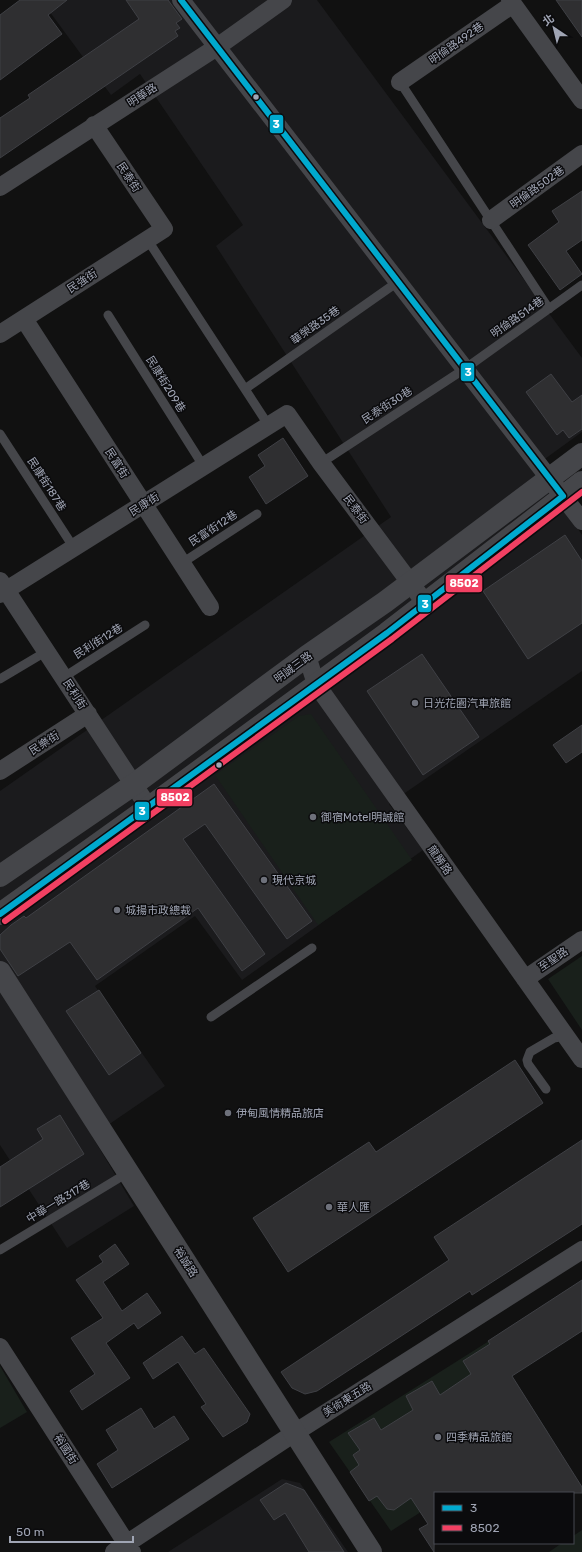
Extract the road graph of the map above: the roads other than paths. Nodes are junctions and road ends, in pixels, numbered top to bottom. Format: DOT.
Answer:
graph roads {
  1 [pos="182,0"];
  2 [pos="283,0"];
  3 [pos="511,2"];
  4 [pos="216,47"];
  5 [pos="400,82"];
  6 [pos="582,100"];
  7 [pos="94,126"];
  8 [pos="582,154"];
  9 [pos="0,187"];
  10 [pos="491,220"];
  11 [pos="164,229"];
  12 [pos="147,239"];
  13 [pos="399,281"];
  14 [pos="582,285"];
  15 [pos="549,309"];
  16 [pos="108,315"];
  17 [pos="24,319"];
  18 [pos="0,334"];
  19 [pos="466,368"];
  20 [pos="245,389"];
  21 [pos="287,414"];
  22 [pos="269,426"];
  23 [pos="0,434"];
  24 [pos="582,454"];
  25 [pos="321,463"];
  26 [pos="204,467"];
  27 [pos="549,478"];
  28 [pos="582,482"];
  29 [pos="563,496"];
  30 [pos="144,504"];
  31 [pos="257,514"];
  32 [pos="582,521"];
  33 [pos="74,548"];
  34 [pos="182,563"];
  35 [pos="410,583"];
  36 [pos="2,588"];
  37 [pos="426,604"];
  38 [pos="210,607"];
  39 [pos="145,625"];
  40 [pos="47,651"];
  41 [pos="307,656"];
  42 [pos="64,677"];
  43 [pos="0,679"];
  44 [pos="316,684"];
  45 [pos="88,714"];
  46 [pos="0,771"];
  47 [pos="133,785"];
  48 [pos="148,808"];
  49 [pos="0,876"];
  50 [pos="0,914"];
  51 [pos="582,940"];
  52 [pos="312,948"];
  53 [pos="0,972"];
  54 [pos="525,979"];
  55 [pos="210,1017"];
  56 [pos="567,1038"];
  57 [pos="582,1059"];
  58 [pos="546,1089"];
  59 [pos="129,1172"];
  60 [pos="0,1250"];
  61 [pos="582,1250"];
  62 [pos="0,1347"];
  63 [pos="296,1432"];
  64 [pos="124,1549"];
  65 [pos="371,1552"];
  1 -- 4 [label="street"];
  2 -- 4 [label="street, 明華路"];
  3 -- 5 [label="street, 明倫路492巷"];
  3 -- 6 [label="street"];
  4 -- 7 [label="street, 明華路"];
  4 -- 13 [label="street"];
  5 -- 10 [label="lane"];
  7 -- 9 [label="street, 明華路"];
  7 -- 11 [label="street, 民泰街"];
  8 -- 10 [label="street, 明倫路502巷"];
  10 -- 15 [label="lane"];
  11 -- 12 [label="street, 民強街"];
  12 -- 17 [label="street, 民強街"];
  12 -- 20 [label="lane"];
  13 -- 19 [label="street"];
  13 -- 20 [label="lane, 華榮路35巷"];
  14 -- 15 [label="lane, 明倫路514巷"];
  15 -- 19 [label="lane, 明倫路514巷"];
  16 -- 26 [label="lane, 民康街209巷"];
  17 -- 18 [label="street, 民強街"];
  17 -- 30 [label="street, 民富街"];
  19 -- 25 [label="lane, 民泰街30巷"];
  19 -- 27 [label="street"];
  20 -- 22 [label="lane"];
  21 -- 22 [label="street, 民康街"];
  21 -- 25 [label="street, 民泰街"];
  22 -- 26 [label="street, 民康街"];
  23 -- 33 [label="lane, 民康街187巷"];
  24 -- 27 [label="street, 明誠三路"];
  25 -- 35 [label="street, 民泰街"];
  26 -- 30 [label="street, 民康街"];
  27 -- 29 [label="street"];
  27 -- 35 [label="street, 明誠三路"];
  28 -- 29 [label="street"];
  29 -- 32 [label="street"];
  29 -- 37 [label="street"];
  30 -- 33 [label="street, 民康街"];
  30 -- 34 [label="street, 民富街"];
  31 -- 34 [label="lane, 民富街12巷"];
  33 -- 36 [label="street, 民康街"];
  34 -- 38 [label="street, 民富街"];
  35 -- 37 [label="street, 民泰街"];
  35 -- 41 [label="street, 明誠三路"];
  36 -- 40 [label="street, 民利街"];
  37 -- 44 [label="street"];
  39 -- 42 [label="lane, 民利街12巷"];
  40 -- 42 [label="street, 民利街"];
  40 -- 43 [label="lane"];
  41 -- 44 [label="street, 龍勝路"];
  41 -- 47 [label="street, 明誠三路"];
  42 -- 45 [label="street, 民利街"];
  44 -- 48 [label="street"];
  44 -- 54 [label="street, 龍勝路"];
  45 -- 46 [label="street, 民樂街"];
  45 -- 47 [label="street, 民利街"];
  47 -- 48 [label="street, 民利街"];
  47 -- 49 [label="street, 明誠三路"];
  48 -- 50 [label="street"];
  51 -- 54 [label="street, 至聖路"];
  52 -- 55 [label="lane"];
  53 -- 59 [label="street, 裕誠路"];
  54 -- 56 [label="street, 龍勝路"];
  56 -- 57 [label="street, 龍勝路"];
  56 -- 58 [label="lane"];
  59 -- 60 [label="lane, 中華一路317巷"];
  59 -- 63 [label="street, 裕誠路"];
  61 -- 63 [label="street, 美術東五路"];
  62 -- 64 [label="street, 裕國街"];
  63 -- 64 [label="street, 美術東五路"];
  63 -- 65 [label="street, 裕誠路"];
}
